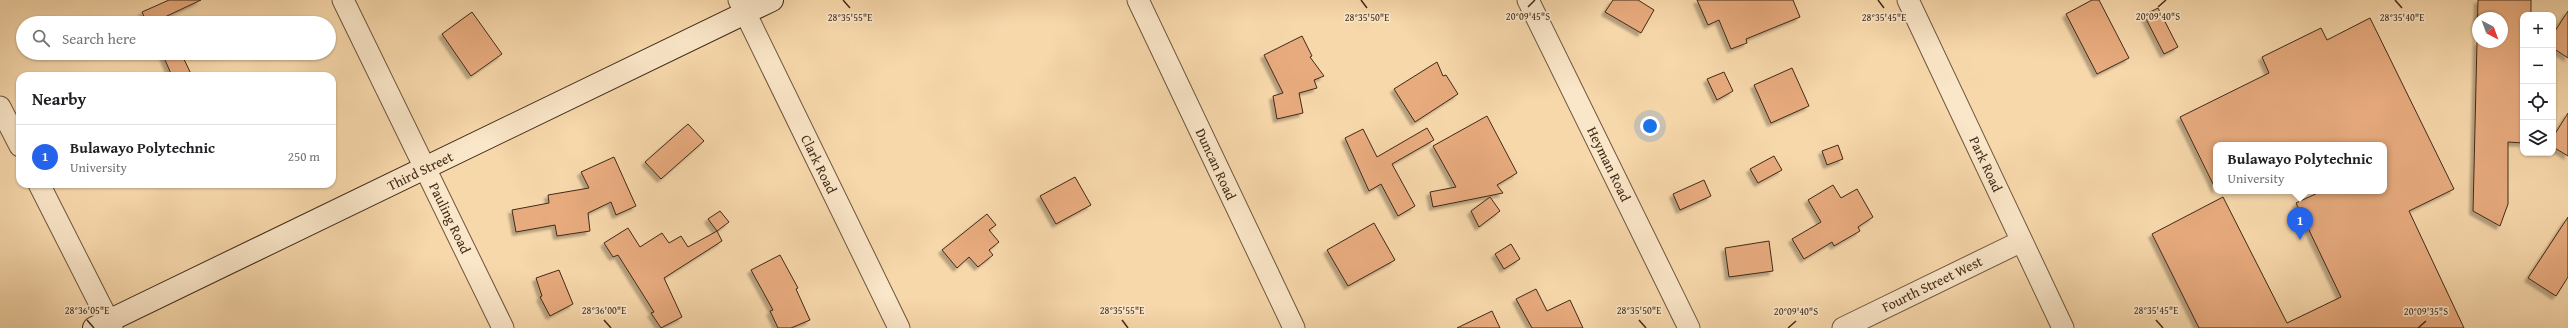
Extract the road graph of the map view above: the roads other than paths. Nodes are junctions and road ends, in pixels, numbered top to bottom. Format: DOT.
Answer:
graph roads {
  1 [pos="344,0"];
  2 [pos="772,0"];
  3 [pos="1138,0"];
  4 [pos="1528,0"];
  5 [pos="1908,0"];
  6 [pos="742,6"];
  7 [pos="0,107"];
  8 [pos="16,138"];
  9 [pos="426,168"];
  10 [pos="41,188"];
  11 [pos="2022,241"];
  12 [pos="105,326"];
  13 [pos="503,328"];
  14 [pos="899,328"];
  15 [pos="1294,328"];
  16 [pos="1689,328"];
  17 [pos="1843,328"];
  18 [pos="2063,328"];
  1 -- 9 [label="street, Pauling Road"];
  2 -- 6 [label="main road, Third Street"];
  3 -- 15 [label="street, Duncan Road"];
  4 -- 16 [label="street, Heyman Road"];
  5 -- 11 [label="street, Park Road"];
  6 -- 9 [label="main road, Third Street"];
  6 -- 14 [label="street, Clark Road"];
  7 -- 8 [label="street"];
  9 -- 12 [label="main road, Third Street"];
  9 -- 13 [label="street, Pauling Road"];
  10 -- 12 [label="street"];
  11 -- 17 [label="street, Fourth Street West"];
  11 -- 18 [label="street, Park Road"];
}
